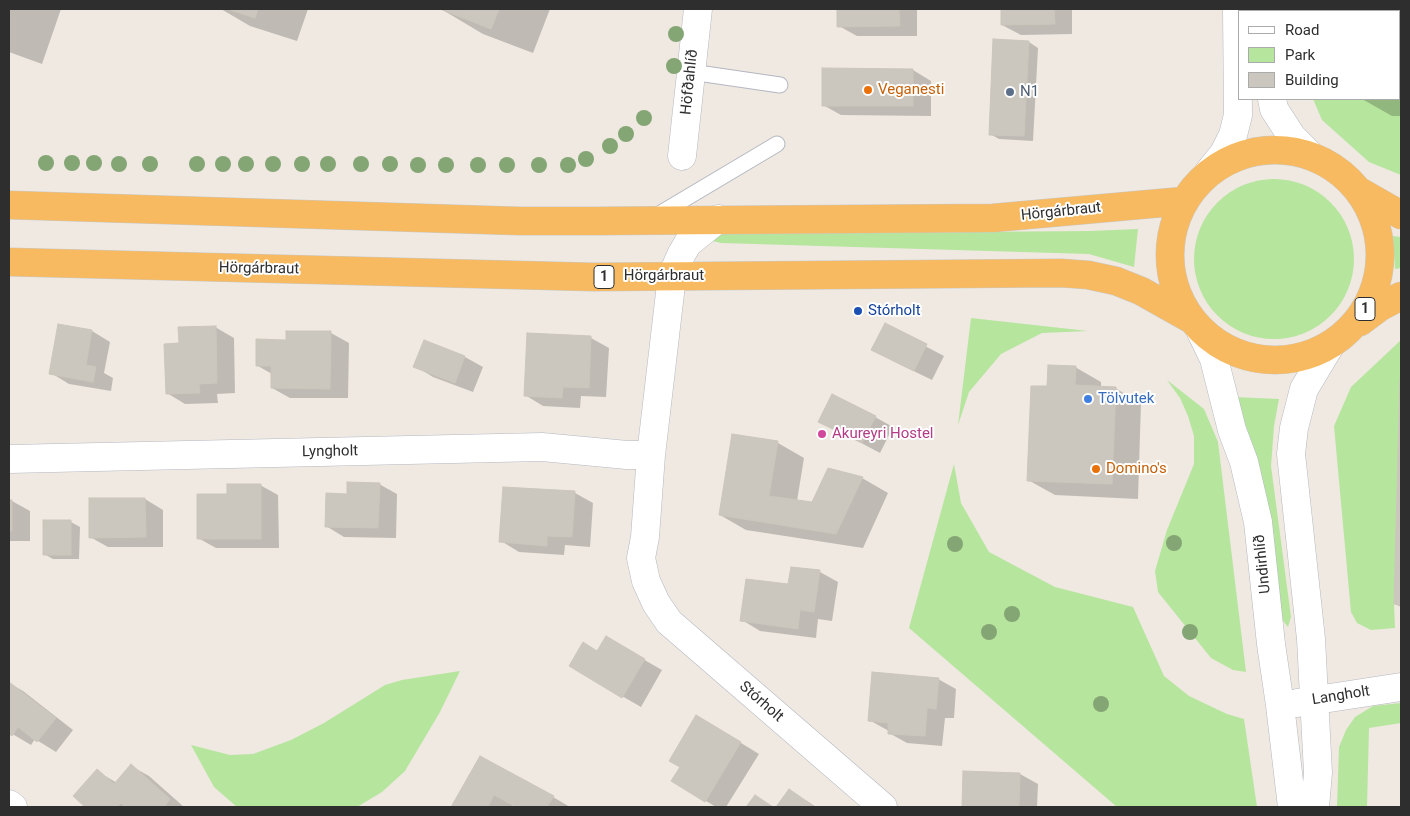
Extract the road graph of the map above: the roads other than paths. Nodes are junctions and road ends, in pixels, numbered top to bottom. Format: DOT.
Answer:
graph roads {
  1 [pos="698,9"];
  2 [pos="1238,9"];
  3 [pos="691,72"];
  4 [pos="780,85"];
  5 [pos="1272,100"];
  6 [pos="777,144"];
  7 [pos="682,156"];
  8 [pos="1310,156"];
  9 [pos="1208,173"];
  10 [pos="1358,190"];
  11 [pos="1184,201"];
  12 [pos="9,205"];
  13 [pos="1401,214"];
  14 [pos="718,219"];
  15 [pos="649,220"];
  16 [pos="9,262"];
  17 [pos="672,276"];
  18 [pos="1401,296"];
  19 [pos="1194,324"];
  20 [pos="1352,327"];
  21 [pos="1331,344"];
  22 [pos="651,455"];
  23 [pos="9,459"];
  24 [pos="1401,687"];
  25 [pos="1313,700"];
  26 [pos="1280,705"];
  27 [pos="9,804"];
  28 [pos="13,807"];
  29 [pos="883,807"];
  30 [pos="1292,807"];
  31 [pos="1315,807"];
  1 -- 3 [label="street, Höfðahlíð"];
  2 -- 9 [label="street"];
  3 -- 4 [label="lane"];
  3 -- 7 [label="street, Höfðahlíð"];
  5 -- 8 [label="street"];
  6 -- 15 [label="lane"];
  8 -- 9 [label="highway, Hörgárbraut / 1"];
  8 -- 10 [label="highway, Hörgárbraut / 1"];
  9 -- 11 [label="highway, Hörgárbraut / 1"];
  10 -- 13 [label="highway, Hörgárbraut / 1"];
  10 -- 20 [label="highway, Hörgárbraut / 1"];
  11 -- 14 [label="highway, Hörgárbraut"];
  11 -- 19 [label="highway, Hörgárbraut / 1"];
  12 -- 15 [label="highway, Hörgárbraut"];
  14 -- 15 [label="highway, Hörgárbraut"];
  14 -- 17 [label="street, Stórholt"];
  16 -- 17 [label="highway, Hörgárbraut / 1"];
  17 -- 19 [label="highway, Hörgárbraut / 1"];
  17 -- 22 [label="street, Stórholt"];
  18 -- 20 [label="highway, Hörgárbraut / 1"];
  19 -- 21 [label="highway, Hörgárbraut / 1"];
  19 -- 26 [label="street, Undirhlíð"];
  20 -- 21 [label="highway, Hörgárbraut / 1"];
  21 -- 25 [label="street"];
  22 -- 23 [label="street, Lyngholt"];
  22 -- 29 [label="street, Stórholt"];
  24 -- 25 [label="street, Langholt"];
  25 -- 26 [label="street, Langholt"];
  25 -- 31 [label="street"];
  26 -- 30 [label="street, Undirhlíð"];
  27 -- 28 [label="street"];
}
